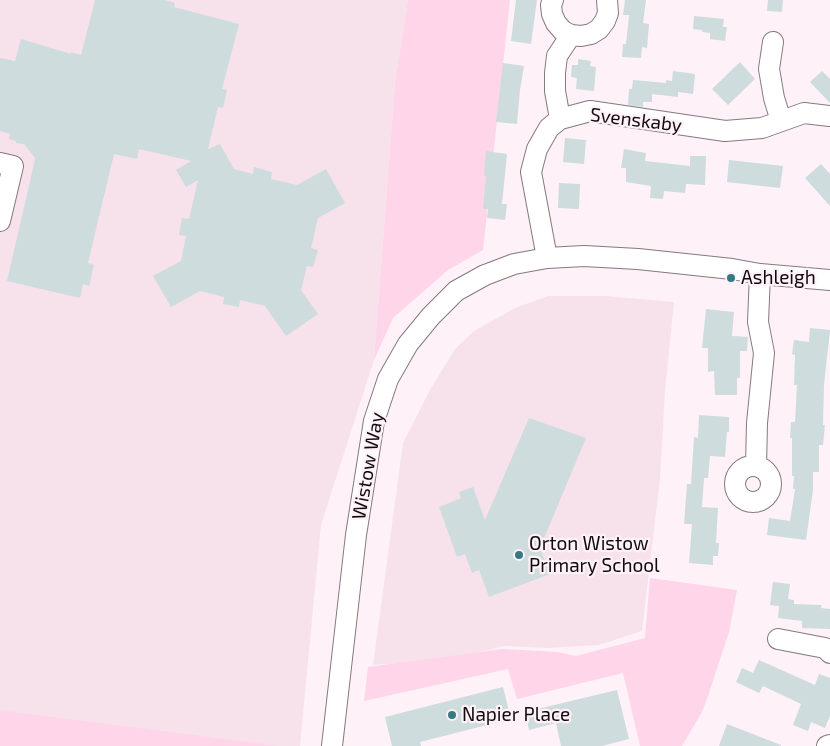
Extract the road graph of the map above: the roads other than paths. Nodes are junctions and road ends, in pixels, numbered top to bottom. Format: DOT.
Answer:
graph roads {
  1 [pos="553,0"];
  2 [pos="607,0"];
  3 [pos="572,35"];
  4 [pos="773,42"];
  5 [pos="830,116"];
  6 [pos="560,120"];
  7 [pos="781,121"];
  8 [pos="0,163"];
  9 [pos="0,221"];
  10 [pos="547,258"];
  11 [pos="760,274"];
  12 [pos="830,280"];
  13 [pos="756,466"];
  14 [pos="778,639"];
  15 [pos="830,653"];
  16 [pos="332,746"];
  1 -- 3 [label="street"];
  2 -- 3 [label="street"];
  3 -- 6 [label="street"];
  4 -- 7 [label="street"];
  5 -- 7 [label="street, Svenskaby"];
  6 -- 7 [label="street, Svenskaby"];
  6 -- 10 [label="street"];
  8 -- 9 [label="street"];
  10 -- 11 [label="street, Wistow Way"];
  10 -- 16 [label="street, Wistow Way"];
  11 -- 12 [label="street, Wistow Way"];
  11 -- 13 [label="street"];
  14 -- 15 [label="street"];
}
